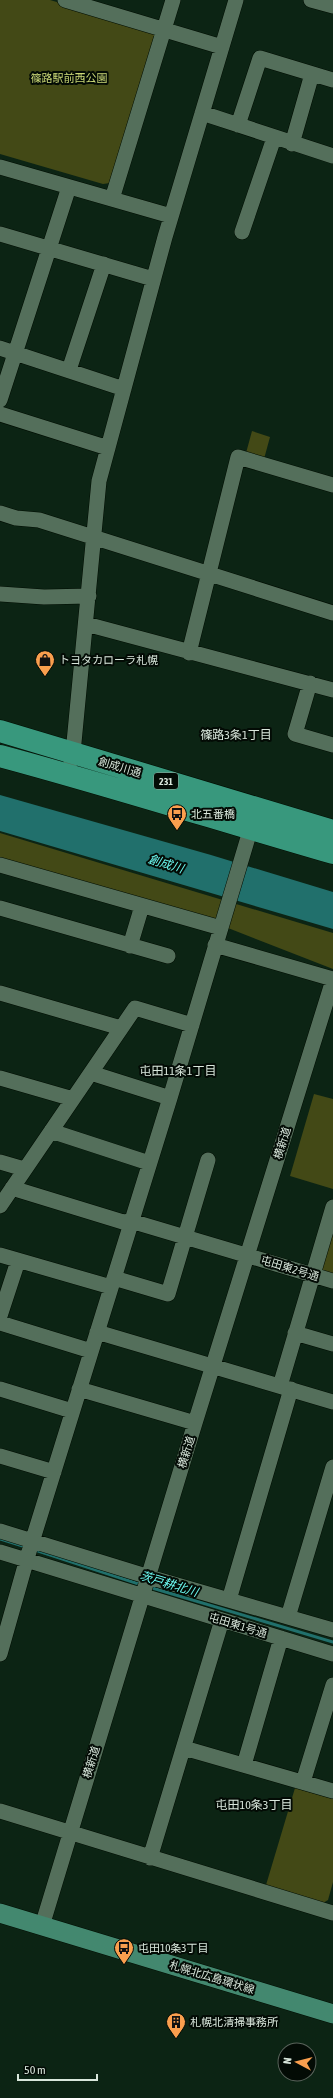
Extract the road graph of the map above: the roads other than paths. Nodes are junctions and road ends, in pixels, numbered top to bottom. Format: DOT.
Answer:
graph roads {
  1 [pos="65,0"];
  2 [pos="173,0"];
  3 [pos="236,0"];
  4 [pos="311,0"];
  5 [pos="333,6"];
  6 [pos="164,29"];
  7 [pos="222,46"];
  8 [pos="312,74"];
  9 [pos="333,80"];
  10 [pos="202,113"];
  11 [pos="238,125"];
  12 [pos="274,138"];
  13 [pos="292,144"];
  14 [pos="333,156"];
  15 [pos="0,167"];
  16 [pos="69,187"];
  17 [pos="112,199"];
  18 [pos="171,216"];
  19 [pos="242,232"];
  20 [pos="0,234"];
  21 [pos="49,248"];
  22 [pos="104,264"];
  23 [pos="153,278"];
  24 [pos="0,348"];
  25 [pos="15,353"];
  26 [pos="69,370"];
  27 [pos="124,389"];
  28 [pos="0,400"];
  29 [pos="0,414"];
  30 [pos="108,448"];
  31 [pos="333,485"];
  32 [pos="0,513"];
  33 [pos="94,538"];
  34 [pos="209,574"];
  35 [pos="0,594"];
  36 [pos="89,596"];
  37 [pos="333,613"];
  38 [pos="86,624"];
  39 [pos="189,653"];
  40 [pos="310,683"];
  41 [pos="333,690"];
  42 [pos="1,730"];
  43 [pos="333,745"];
  44 [pos="73,753"];
  45 [pos="0,756"];
  46 [pos="67,774"];
  47 [pos="257,808"];
  48 [pos="250,829"];
  49 [pos="333,831"];
  50 [pos="333,853"];
  51 [pos="0,865"];
  52 [pos="142,906"];
  53 [pos="0,908"];
  54 [pos="223,921"];
  55 [pos="216,945"];
  56 [pos="130,946"];
  57 [pos="168,956"];
  58 [pos="333,979"];
  59 [pos="0,993"];
  60 [pos="192,1025"];
  61 [pos="121,1028"];
  62 [pos="91,1073"];
  63 [pos="0,1078"];
  64 [pos="170,1098"];
  65 [pos="73,1099"];
  66 [pos="51,1131"];
  67 [pos="208,1160"];
  68 [pos="0,1162"];
  69 [pos="149,1163"];
  70 [pos="24,1169"];
  71 [pos="12,1188"];
  72 [pos="0,1206"];
  73 [pos="332,1214"];
  74 [pos="131,1221"];
  75 [pos="186,1237"];
  76 [pos="0,1255"];
  77 [pos="248,1255"];
  78 [pos="18,1261"];
  79 [pos="312,1274"];
  80 [pos="333,1281"];
  81 [pos="112,1283"];
  82 [pos="0,1316"];
  83 [pos="0,1323"];
  84 [pos="96,1332"];
  85 [pos="295,1333"];
  86 [pos="333,1344"];
  87 [pos="91,1350"];
  88 [pos="214,1367"];
  89 [pos="285,1388"];
  90 [pos="0,1389"];
  91 [pos="79,1389"];
  92 [pos="333,1402"];
  93 [pos="72,1411"];
  94 [pos="195,1423"];
  95 [pos="0,1456"];
  96 [pos="333,1467"];
  97 [pos="54,1472"];
  98 [pos="0,1531"];
  99 [pos="30,1551"];
  100 [pos="0,1552"];
  101 [pos="146,1587"];
  102 [pos="229,1600"];
  103 [pos="288,1617"];
  104 [pos="222,1620"];
  105 [pos="333,1630"];
  106 [pos="282,1638"];
  107 [pos="0,1654"];
  108 [pos="333,1654"];
  109 [pos="333,1685"];
  110 [pos="184,1748"];
  111 [pos="244,1765"];
  112 [pos="303,1782"];
  113 [pos="333,1791"];
  114 [pos="0,1811"];
  115 [pos="69,1833"];
  116 [pos="150,1858"];
  117 [pos="332,1910"];
  118 [pos="0,1914"];
  119 [pos="42,1926"];
  120 [pos="333,2014"];
  1 -- 6 [label="street"];
  2 -- 6 [label="street"];
  3 -- 7 [label="street"];
  4 -- 5 [label="street"];
  6 -- 7 [label="street"];
  6 -- 17 [label="street"];
  7 -- 10 [label="street"];
  8 -- 9 [label="street"];
  8 -- 11 [label="street"];
  8 -- 13 [label="street"];
  10 -- 11 [label="street"];
  10 -- 18 [label="street"];
  11 -- 12 [label="street"];
  12 -- 13 [label="street"];
  12 -- 19 [label="street"];
  13 -- 14 [label="street"];
  15 -- 16 [label="street"];
  16 -- 17 [label="street"];
  16 -- 21 [label="street"];
  17 -- 18 [label="street"];
  18 -- 23 [label="street"];
  20 -- 21 [label="street"];
  21 -- 22 [label="street"];
  21 -- 25 [label="street"];
  22 -- 23 [label="street"];
  22 -- 26 [label="street"];
  23 -- 27 [label="street"];
  24 -- 25 [label="street"];
  25 -- 26 [label="street"];
  25 -- 28 [label="street"];
  26 -- 27 [label="street"];
  27 -- 30 [label="street"];
  29 -- 30 [label="street"];
  30 -- 33 [label="street"];
  31 -- 34 [label="street"];
  32 -- 33 [label="street"];
  33 -- 34 [label="street"];
  33 -- 36 [label="street"];
  34 -- 37 [label="street"];
  34 -- 39 [label="street"];
  35 -- 36 [label="street"];
  36 -- 38 [label="street"];
  38 -- 39 [label="street"];
  38 -- 44 [label="street"];
  39 -- 40 [label="street"];
  40 -- 41 [label="street"];
  40 -- 43 [label="street"];
  42 -- 44 [label="highway, 創成川通 / 231"];
  44 -- 46 [label="street"];
  44 -- 47 [label="highway, 創成川通 / 231"];
  45 -- 46 [label="highway, 創成川通 / 231"];
  46 -- 48 [label="highway, 創成川通 / 231"];
  47 -- 48 [label="street"];
  47 -- 49 [label="highway, 創成川通 / 231"];
  48 -- 50 [label="highway, 創成川通 / 231"];
  48 -- 54 [label="street"];
  51 -- 52 [label="street"];
  52 -- 54 [label="street"];
  52 -- 56 [label="street"];
  53 -- 56 [label="street"];
  54 -- 55 [label="street"];
  55 -- 58 [label="street"];
  55 -- 60 [label="street"];
  56 -- 57 [label="street"];
  58 -- 77 [label="street, 横新道"];
  59 -- 61 [label="street"];
  60 -- 61 [label="street"];
  60 -- 64 [label="street"];
  61 -- 62 [label="street"];
  62 -- 64 [label="street"];
  62 -- 65 [label="street"];
  63 -- 65 [label="street"];
  64 -- 69 [label="street"];
  65 -- 66 [label="street"];
  66 -- 69 [label="street"];
  66 -- 70 [label="street"];
  67 -- 75 [label="street"];
  68 -- 70 [label="street"];
  69 -- 74 [label="street"];
  70 -- 71 [label="street"];
  71 -- 72 [label="street"];
  71 -- 74 [label="street, 屯田東2号通"];
  73 -- 79 [label="street"];
  74 -- 75 [label="street, 屯田東2号通"];
  74 -- 81 [label="street"];
  75 -- 77 [label="street, 屯田東2号通"];
  75 -- 81 [label="street"];
  76 -- 78 [label="street"];
  77 -- 79 [label="street, 屯田東2号通"];
  77 -- 88 [label="street, 横新道"];
  78 -- 81 [label="street"];
  78 -- 82 [label="street"];
  79 -- 80 [label="street, 屯田東2号通"];
  79 -- 85 [label="street"];
  81 -- 84 [label="street"];
  83 -- 87 [label="street"];
  84 -- 87 [label="street"];
  84 -- 88 [label="street"];
  85 -- 86 [label="street"];
  85 -- 89 [label="street"];
  87 -- 91 [label="street"];
  88 -- 89 [label="street"];
  88 -- 94 [label="street, 横新道"];
  89 -- 92 [label="street"];
  89 -- 102 [label="street"];
  90 -- 93 [label="street"];
  91 -- 93 [label="street"];
  91 -- 94 [label="street"];
  93 -- 97 [label="street"];
  94 -- 101 [label="street, 横新道"];
  95 -- 97 [label="street"];
  96 -- 103 [label="street"];
  97 -- 99 [label="street"];
  98 -- 99 [label="street"];
  99 -- 100 [label="street"];
  99 -- 101 [label="street"];
  99 -- 101 [label="street"];
  99 -- 107 [label="street"];
  101 -- 102 [label="street, 屯田東1号通"];
  101 -- 104 [label="street, 屯田東1号通"];
  101 -- 115 [label="street, 横新道"];
  102 -- 103 [label="street, 屯田東1号通"];
  103 -- 105 [label="street, 屯田東1号通"];
  104 -- 106 [label="street, 屯田東1号通"];
  104 -- 110 [label="street"];
  106 -- 108 [label="street, 屯田東1号通"];
  106 -- 111 [label="street"];
  109 -- 112 [label="street"];
  110 -- 111 [label="street"];
  110 -- 116 [label="street"];
  111 -- 112 [label="street"];
  112 -- 113 [label="street"];
  114 -- 115 [label="street"];
  115 -- 116 [label="street"];
  115 -- 119 [label="street, 横新道"];
  116 -- 117 [label="street"];
  118 -- 119 [label="main road, 札幌北広島環状線"];
  119 -- 120 [label="main road, 札幌北広島環状線"];
}
